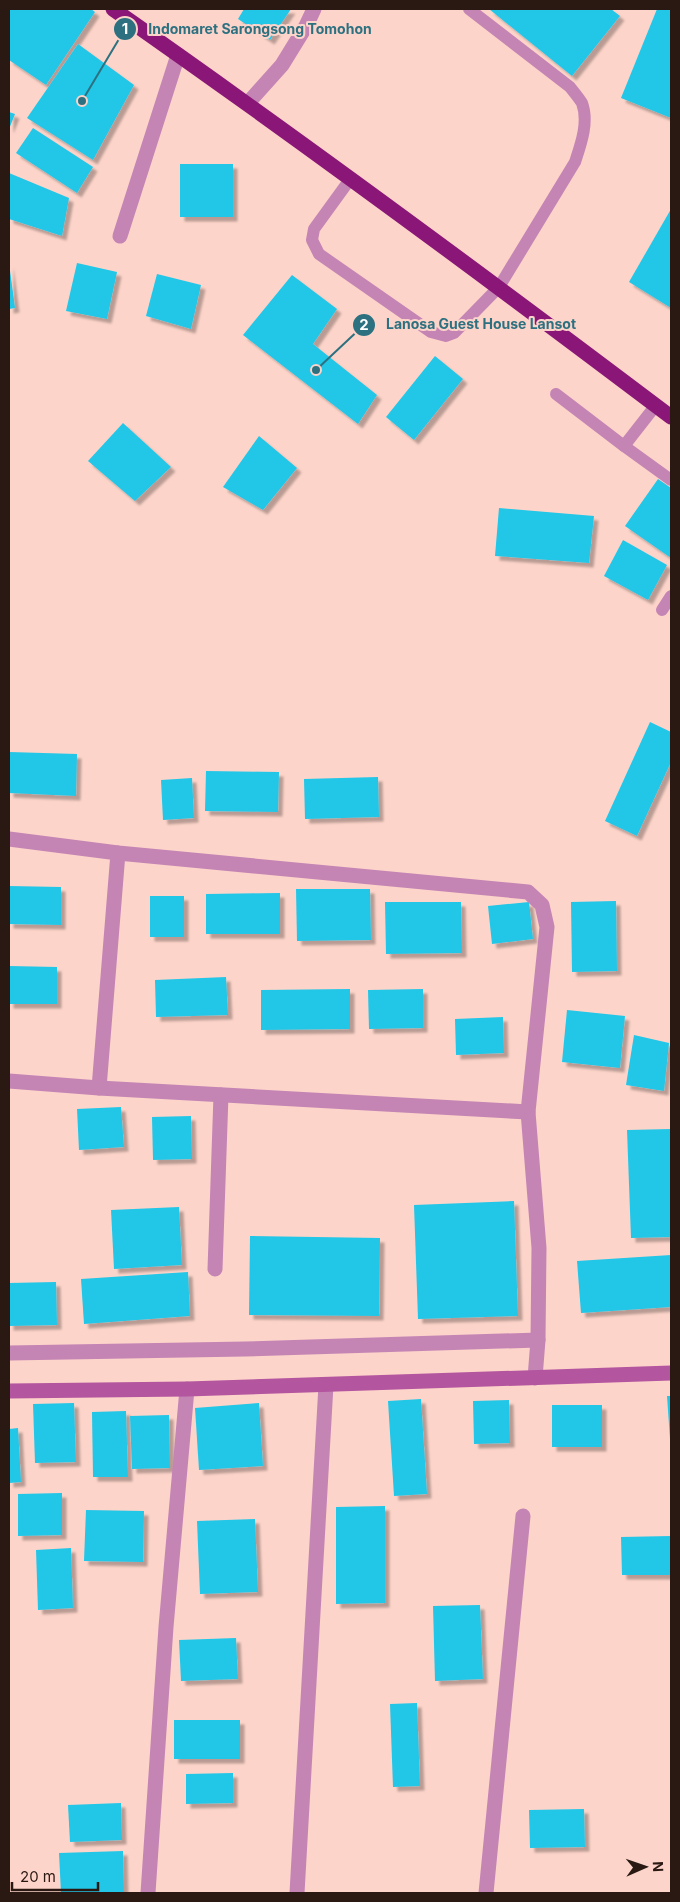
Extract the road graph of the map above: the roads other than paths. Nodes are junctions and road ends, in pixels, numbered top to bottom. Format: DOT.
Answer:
graph roads {
  1 [pos="112,9"];
  2 [pos="314,9"];
  3 [pos="469,9"];
  4 [pos="178,55"];
  5 [pos="248,103"];
  6 [pos="351,178"];
  7 [pos="120,236"];
  8 [pos="499,287"];
  9 [pos="556,394"];
  10 [pos="656,406"];
  11 [pos="671,417"];
  12 [pos="624,446"];
  13 [pos="671,480"];
  14 [pos="671,596"];
  15 [pos="662,610"];
  16 [pos="9,839"];
  17 [pos="118,852"];
  18 [pos="9,1081"];
  19 [pos="99,1088"];
  20 [pos="222,1095"];
  21 [pos="528,1112"];
  22 [pos="215,1269"];
  23 [pos="538,1340"];
  24 [pos="9,1353"];
  25 [pos="671,1373"];
  26 [pos="535,1378"];
  27 [pos="326,1385"];
  28 [pos="187,1389"];
  29 [pos="9,1391"];
  30 [pos="523,1516"];
  31 [pos="148,1893"];
  32 [pos="297,1893"];
  33 [pos="486,1893"];
  1 -- 4 [label="highway"];
  2 -- 5 [label="street"];
  3 -- 8 [label="lane"];
  4 -- 5 [label="highway"];
  4 -- 7 [label="street"];
  5 -- 6 [label="highway"];
  6 -- 8 [label="highway"];
  6 -- 8 [label="lane"];
  8 -- 10 [label="highway"];
  9 -- 12 [label="lane"];
  10 -- 11 [label="highway"];
  10 -- 12 [label="lane"];
  12 -- 13 [label="lane"];
  14 -- 15 [label="lane"];
  16 -- 17 [label="street"];
  17 -- 19 [label="street"];
  17 -- 21 [label="street"];
  18 -- 19 [label="street"];
  19 -- 20 [label="street"];
  20 -- 21 [label="street"];
  20 -- 22 [label="street"];
  21 -- 23 [label="street"];
  23 -- 24 [label="street"];
  23 -- 26 [label="street"];
  25 -- 26 [label="street"];
  26 -- 27 [label="street"];
  27 -- 28 [label="street"];
  27 -- 32 [label="street"];
  28 -- 29 [label="street"];
  28 -- 31 [label="street"];
  30 -- 33 [label="street"];
}
